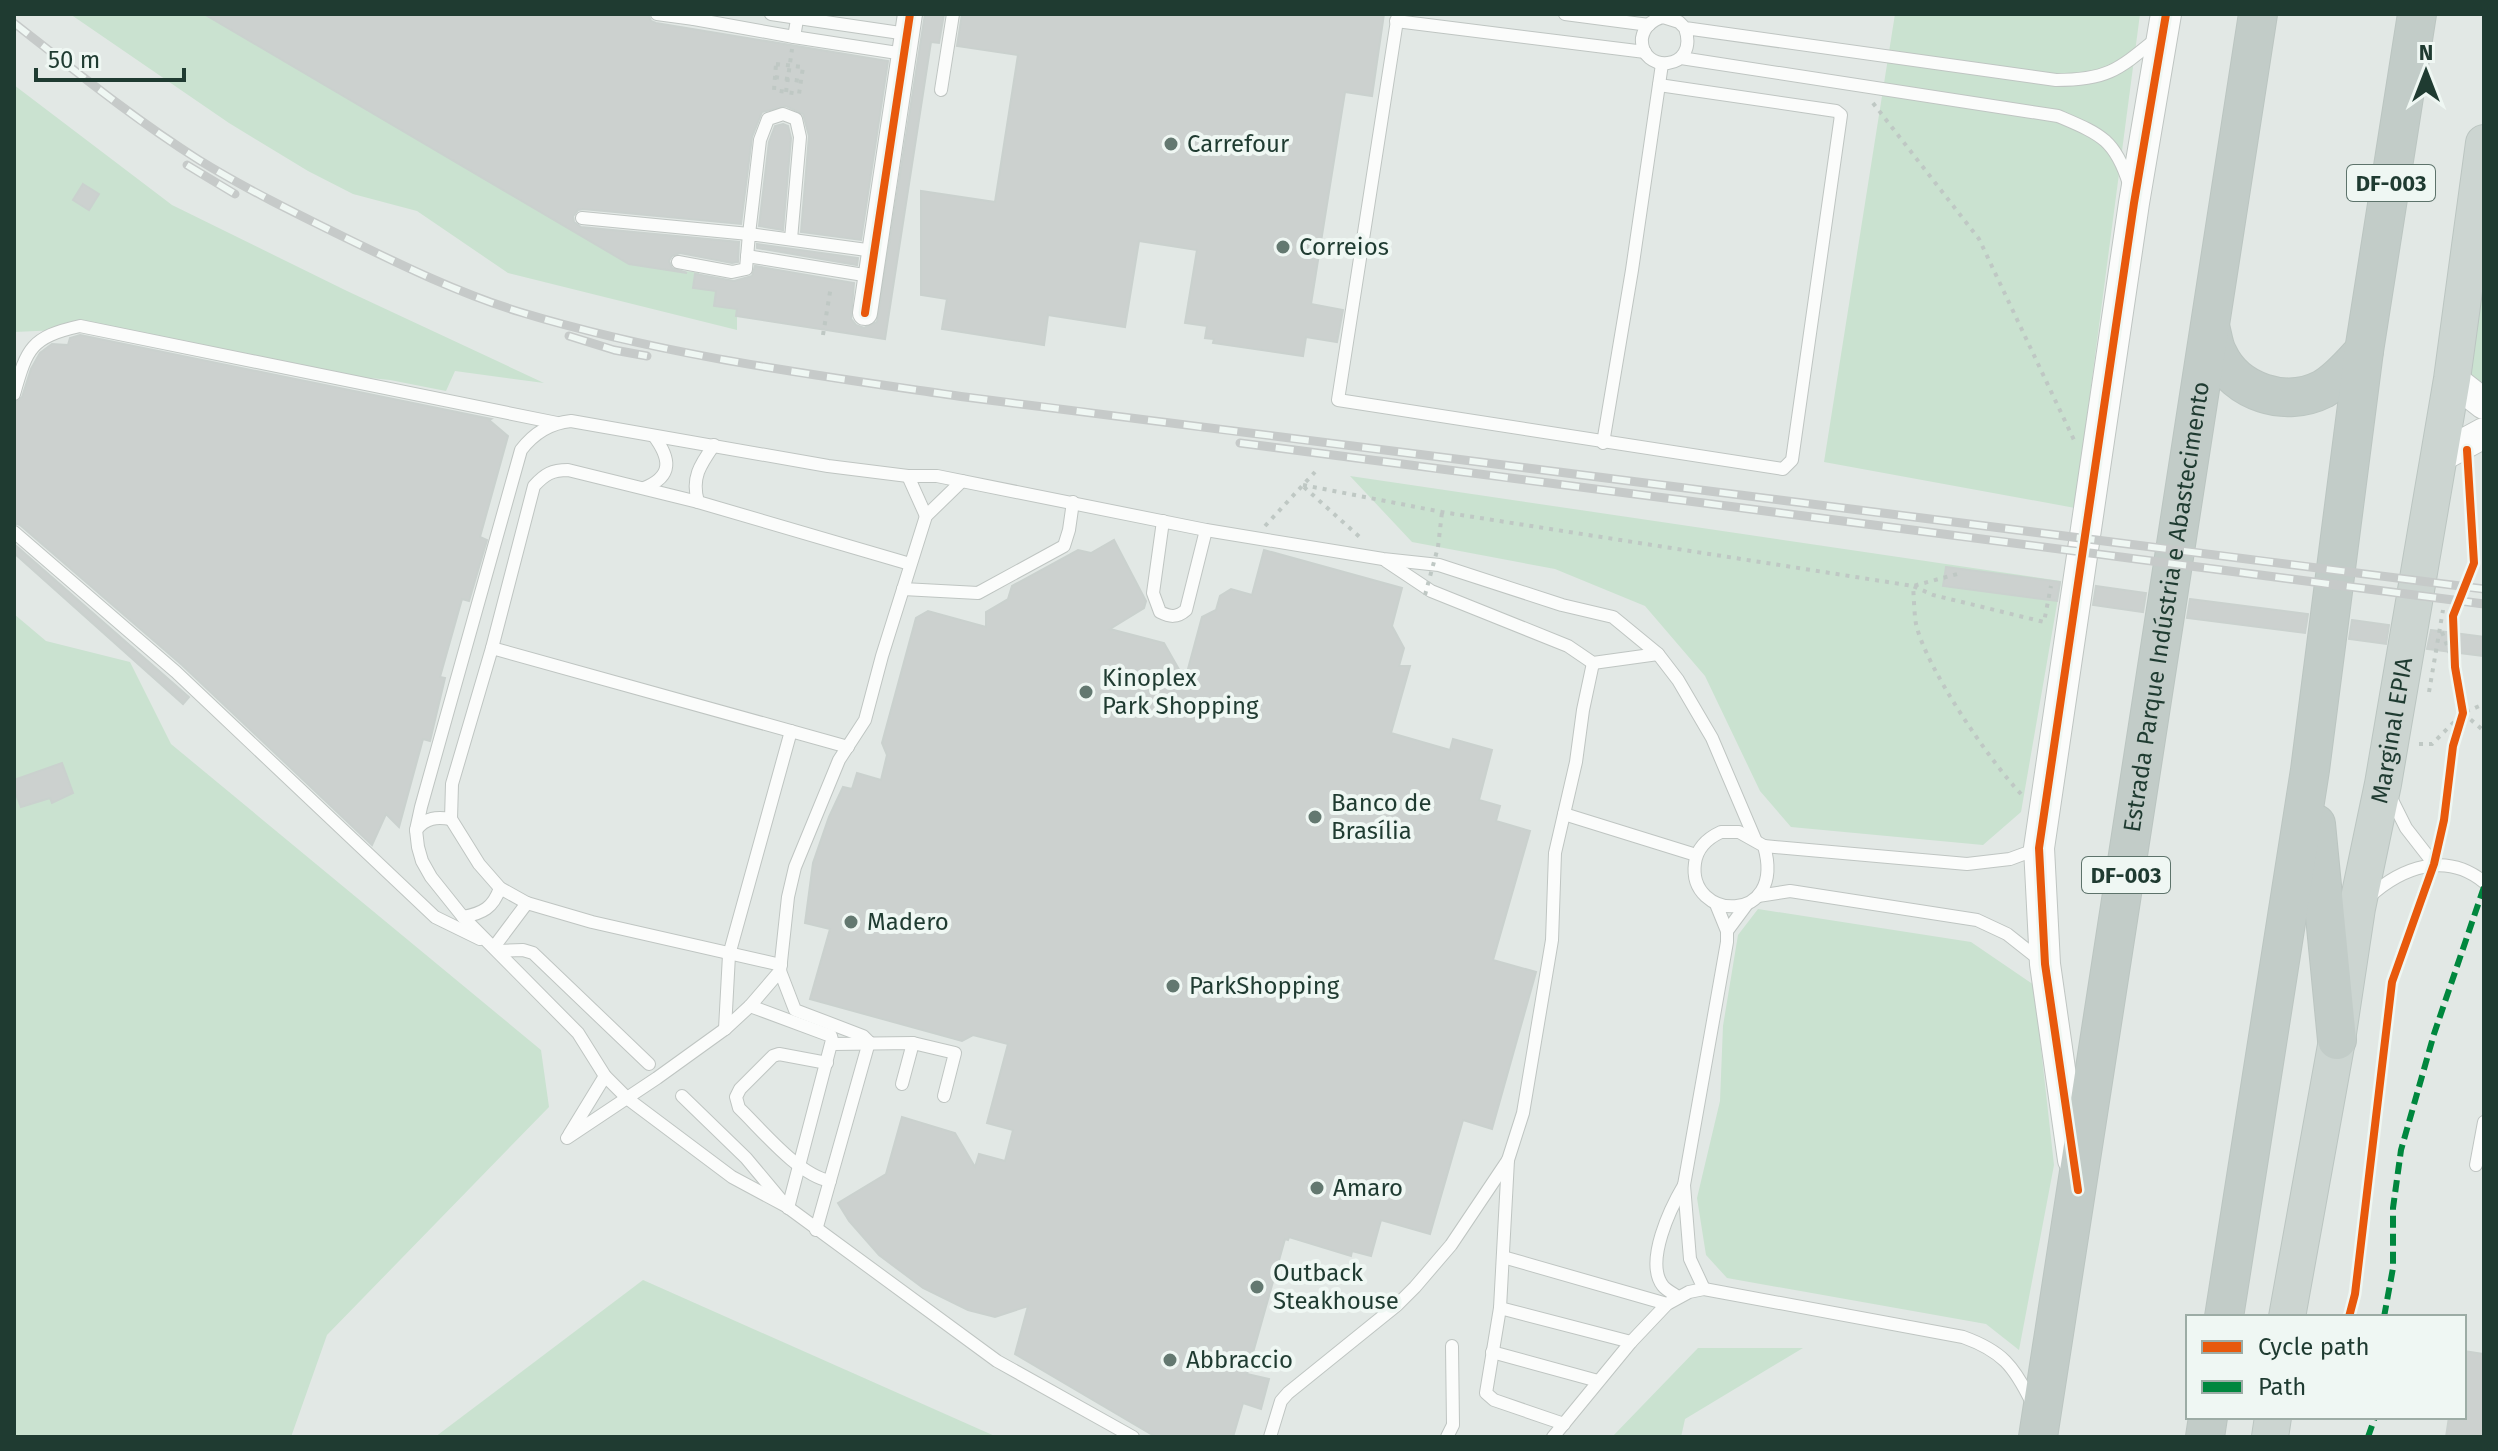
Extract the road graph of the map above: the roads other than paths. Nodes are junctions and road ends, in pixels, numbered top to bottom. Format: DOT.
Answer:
graph roads {
  1 [pos="657,14"];
  2 [pos="771,14"];
  3 [pos="953,14"];
  4 [pos="1565,14"];
  5 [pos="2258,14"];
  6 [pos="2417,14"];
  7 [pos="798,16"];
  8 [pos="1671,16"];
  9 [pos="699,17"];
  10 [pos="1397,17"];
  11 [pos="2165,24"];
  12 [pos="1649,25"];
  13 [pos="1685,28"];
  14 [pos="907,34"];
  15 [pos="794,37"];
  16 [pos="1645,52"];
  17 [pos="1681,58"];
  18 [pos="1662,64"];
  19 [pos="1659,85"];
  20 [pos="941,90"];
  21 [pos="2484,143"];
  22 [pos="2134,203"];
  23 [pos="582,218"];
  24 [pos="749,234"];
  25 [pos="791,239"];
  26 [pos="874,251"];
  27 [pos="747,256"];
  28 [pos="678,262"];
  29 [pos="870,276"];
  30 [pos="865,313"];
  31 [pos="2211,330"];
  32 [pos="2364,351"];
  33 [pos="2452,379"];
  34 [pos="14,394"];
  35 [pos="2484,404"];
  36 [pos="557,423"];
  37 [pos="2484,433"];
  38 [pos="654,436"];
  39 [pos="1603,443"];
  40 [pos="714,445"];
  41 [pos="2436,459"];
  42 [pos="908,476"];
  43 [pos="962,481"];
  44 [pos="644,488"];
  45 [pos="698,502"];
  46 [pos="1073,502"];
  47 [pos="926,516"];
  48 [pos="1163,521"];
  49 [pos="1206,530"];
  50 [pos="14,532"];
  51 [pos="1383,559"];
  52 [pos="910,564"];
  53 [pos="1439,565"];
  54 [pos="903,589"];
  55 [pos="1428,593"];
  56 [pos="492,648"];
  57 [pos="1658,654"];
  58 [pos="1593,663"];
  59 [pos="791,731"];
  60 [pos="848,747"];
  61 [pos="2310,770"];
  62 [pos="2383,784"];
  63 [pos="1564,814"];
  64 [pos="451,819"];
  65 [pos="416,830"];
  66 [pos="1760,842"];
  67 [pos="2039,848"];
  68 [pos="1696,855"];
  69 [pos="2434,864"];
  70 [pos="2484,882"];
  71 [pos="500,888"];
  72 [pos="1753,900"];
  73 [pos="527,903"];
  74 [pos="1716,904"];
  75 [pos="2357,908"];
  76 [pos="463,917"];
  77 [pos="1727,931"];
  78 [pos="495,948"];
  79 [pos="729,955"];
  80 [pos="2045,964"];
  81 [pos="780,968"];
  82 [pos="750,1006"];
  83 [pos="794,1015"];
  84 [pos="725,1029"];
  85 [pos="2337,1040"];
  86 [pos="869,1042"];
  87 [pos="913,1043"];
  88 [pos="833,1044"];
  89 [pos="827,1063"];
  90 [pos="649,1064"];
  91 [pos="605,1076"];
  92 [pos="902,1084"];
  93 [pos="682,1096"];
  94 [pos="944,1096"];
  95 [pos="628,1099"];
  96 [pos="2484,1122"];
  97 [pos="1508,1160"];
  98 [pos="799,1165"];
  99 [pos="2476,1165"];
  100 [pos="830,1181"];
  101 [pos="1684,1185"];
  102 [pos="2078,1190"];
  103 [pos="787,1207"];
  104 [pos="816,1230"];
  105 [pos="1503,1257"];
  106 [pos="1704,1289"];
  107 [pos="1673,1300"];
  108 [pos="1500,1308"];
  109 [pos="2224,1315"];
  110 [pos="2287,1315"];
  111 [pos="1631,1342"];
  112 [pos="1452,1346"];
  113 [pos="1492,1352"];
  114 [pos="1598,1381"];
  115 [pos="1564,1424"];
  116 [pos="2039,1429"];
  117 [pos="1133,1437"];
  118 [pos="1270,1437"];
  119 [pos="1447,1437"];
  120 [pos="1553,1437"];
  1 -- 9 [label="lane"];
  2 -- 7 [label="lane"];
  3 -- 20 [label="lane"];
  4 -- 12 [label="lane"];
  5 -- 31 [label="highway, Estrada Parque Indústria e Abastecimento / DF-003"];
  6 -- 32 [label="highway, DF-003"];
  7 -- 14 [label="lane"];
  7 -- 15 [label="lane"];
  8 -- 12 [label="lane"];
  8 -- 13 [label="lane"];
  9 -- 15 [label="lane"];
  10 -- 16 [label="lane"];
  10 -- 39 [label="lane"];
  11 -- 13 [label="lane"];
  11 -- 22 [label="street"];
  12 -- 16 [label="lane"];
  13 -- 17 [label="lane"];
  14 -- 15 [label="lane"];
  14 -- 26 [label="street"];
  16 -- 18 [label="lane"];
  17 -- 18 [label="lane"];
  17 -- 22 [label="lane"];
  18 -- 19 [label="lane"];
  19 -- 39 [label="lane"];
  19 -- 39 [label="lane"];
  21 -- 33 [label="main road, Marginal EPIA"];
  22 -- 67 [label="street"];
  23 -- 24 [label="lane"];
  24 -- 25 [label="lane"];
  24 -- 25 [label="lane"];
  24 -- 27 [label="lane"];
  25 -- 26 [label="lane"];
  26 -- 29 [label="street"];
  27 -- 28 [label="lane"];
  27 -- 29 [label="lane"];
  29 -- 30 [label="street"];
  31 -- 32 [label="highway"];
  31 -- 102 [label="highway, Estrada Parque Indústria e Abastecimento / DF-003"];
  32 -- 61 [label="highway, DF-003"];
  33 -- 35 [label="street"];
  33 -- 41 [label="main road, Marginal EPIA"];
  34 -- 36 [label="lane"];
  36 -- 38 [label="lane"];
  36 -- 65 [label="lane"];
  37 -- 41 [label="street"];
  38 -- 40 [label="lane"];
  38 -- 44 [label="lane"];
  40 -- 42 [label="lane"];
  40 -- 45 [label="lane"];
  41 -- 62 [label="main road, Marginal EPIA"];
  42 -- 43 [label="lane"];
  42 -- 47 [label="lane"];
  43 -- 46 [label="lane"];
  43 -- 47 [label="lane"];
  44 -- 45 [label="lane"];
  44 -- 56 [label="lane"];
  45 -- 52 [label="lane"];
  46 -- 48 [label="lane"];
  46 -- 54 [label="lane"];
  47 -- 52 [label="lane"];
  48 -- 49 [label="lane"];
  48 -- 49 [label="lane"];
  49 -- 51 [label="lane"];
  50 -- 78 [label="lane"];
  51 -- 53 [label="lane"];
  51 -- 55 [label="lane"];
  52 -- 54 [label="lane"];
  53 -- 55 [label="lane"];
  53 -- 57 [label="lane"];
  54 -- 60 [label="lane"];
  55 -- 58 [label="lane"];
  56 -- 59 [label="lane"];
  56 -- 64 [label="lane"];
  57 -- 58 [label="lane"];
  57 -- 66 [label="lane"];
  58 -- 63 [label="lane"];
  59 -- 60 [label="lane"];
  59 -- 79 [label="lane"];
  60 -- 81 [label="lane"];
  61 -- 85 [label="highway"];
  61 -- 109 [label="highway, DF-003"];
  62 -- 69 [label="lane"];
  62 -- 75 [label="main road, Marginal EPIA"];
  63 -- 68 [label="lane"];
  63 -- 97 [label="lane"];
  64 -- 65 [label="lane"];
  64 -- 71 [label="lane"];
  65 -- 76 [label="lane"];
  66 -- 67 [label="lane"];
  66 -- 68 [label="lane"];
  66 -- 72 [label="lane"];
  67 -- 80 [label="street"];
  68 -- 74 [label="lane"];
  69 -- 70 [label="lane"];
  69 -- 75 [label="lane"];
  71 -- 73 [label="lane"];
  71 -- 76 [label="lane"];
  72 -- 74 [label="lane"];
  72 -- 77 [label="lane"];
  72 -- 80 [label="lane"];
  73 -- 78 [label="lane"];
  73 -- 79 [label="lane"];
  74 -- 77 [label="lane"];
  75 -- 85 [label="main road, Marginal EPIA"];
  76 -- 78 [label="lane"];
  77 -- 101 [label="lane"];
  78 -- 90 [label="lane"];
  78 -- 91 [label="lane"];
  79 -- 81 [label="lane"];
  79 -- 84 [label="lane"];
  80 -- 102 [label="street"];
  81 -- 82 [label="lane"];
  81 -- 83 [label="lane"];
  82 -- 83 [label="lane"];
  82 -- 84 [label="lane"];
  83 -- 86 [label="lane"];
  83 -- 88 [label="lane"];
  84 -- 95 [label="lane"];
  85 -- 110 [label="main road, Marginal EPIA"];
  86 -- 87 [label="lane"];
  86 -- 88 [label="lane"];
  86 -- 100 [label="lane"];
  87 -- 92 [label="lane"];
  87 -- 94 [label="lane"];
  88 -- 89 [label="lane"];
  89 -- 98 [label="lane"];
  89 -- 98 [label="lane"];
  91 -- 95 [label="lane"];
  91 -- 95 [label="lane"];
  93 -- 103 [label="lane"];
  95 -- 103 [label="lane"];
  96 -- 99 [label="lane"];
  97 -- 105 [label="lane"];
  97 -- 118 [label="lane"];
  98 -- 100 [label="lane"];
  98 -- 103 [label="lane"];
  100 -- 104 [label="lane"];
  101 -- 106 [label="lane"];
  101 -- 107 [label="lane"];
  102 -- 116 [label="highway, Estrada Parque Indústria e Abastecimento / DF-003"];
  103 -- 104 [label="lane"];
  104 -- 117 [label="lane"];
  105 -- 107 [label="lane"];
  105 -- 108 [label="lane"];
  106 -- 107 [label="lane"];
  106 -- 116 [label="lane"];
  107 -- 111 [label="lane"];
  108 -- 111 [label="lane"];
  108 -- 113 [label="lane"];
  111 -- 114 [label="lane"];
  112 -- 119 [label="lane"];
  113 -- 114 [label="lane"];
  113 -- 115 [label="lane"];
  114 -- 115 [label="lane"];
  115 -- 120 [label="lane"];
}
